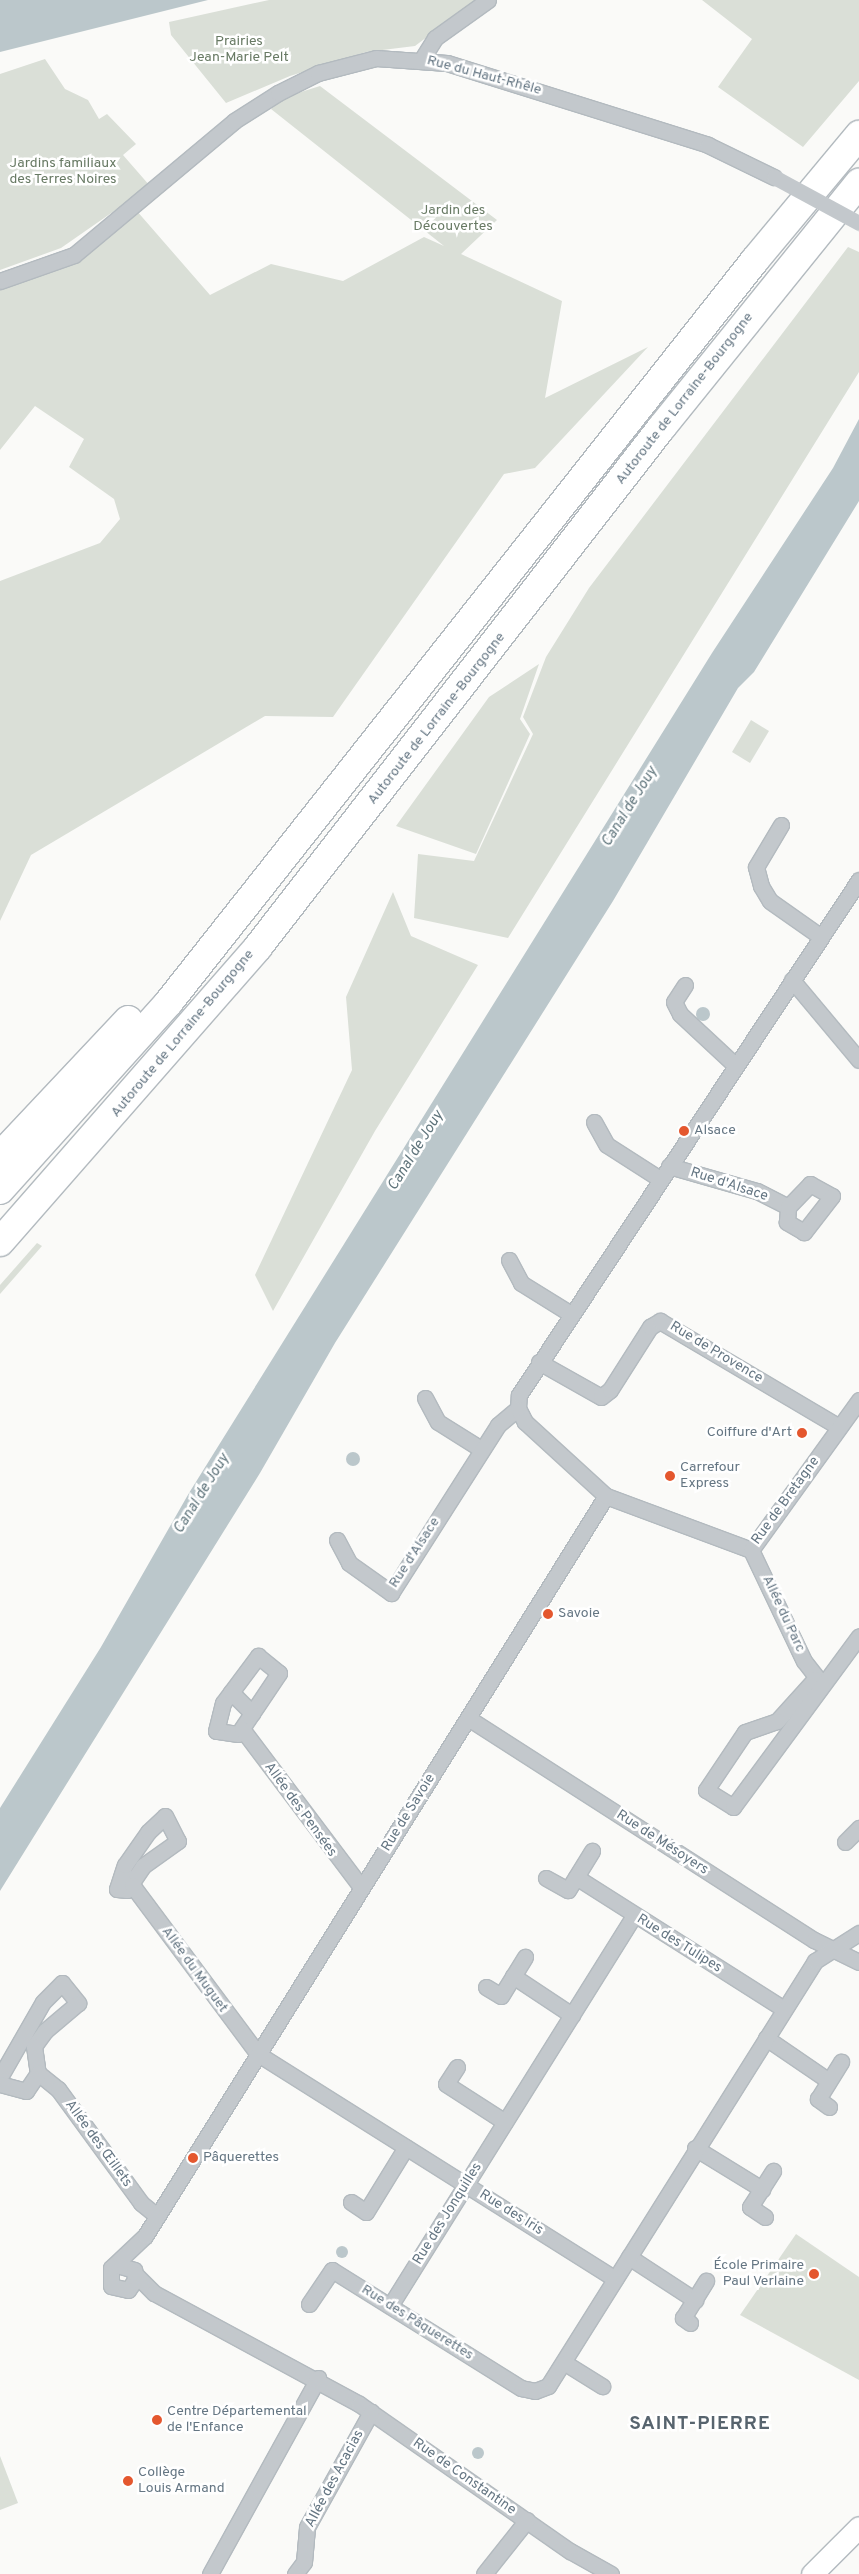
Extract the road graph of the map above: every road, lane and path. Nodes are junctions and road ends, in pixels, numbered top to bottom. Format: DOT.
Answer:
graph roads {
  1 [pos="488,0"];
  2 [pos="422,59"];
  3 [pos="859,135"];
  4 [pos="859,183"];
  5 [pos="859,223"];
  6 [pos="0,281"];
  7 [pos="781,825"];
  8 [pos="299,838"];
  9 [pos="859,881"];
  10 [pos="821,937"];
  11 [pos="792,980"];
  12 [pos="685,985"];
  13 [pos="859,1060"];
  14 [pos="736,1066"];
  15 [pos="594,1122"];
  16 [pos="0,1156"];
  17 [pos="669,1166"];
  18 [pos="660,1179"];
  19 [pos="0,1190"];
  20 [pos="788,1207"];
  21 [pos="0,1242"];
  22 [pos="509,1260"];
  23 [pos="571,1314"];
  24 [pos="539,1362"];
  25 [pos="425,1398"];
  26 [pos="859,1400"];
  27 [pos="518,1408"];
  28 [pos="839,1427"];
  29 [pos="481,1449"];
  30 [pos="606,1496"];
  31 [pos="337,1540"];
  32 [pos="751,1550"];
  33 [pos="859,1636"];
  34 [pos="819,1681"];
  35 [pos="231,1692"];
  36 [pos="252,1713"];
  37 [pos="468,1718"];
  38 [pos="776,1721"];
  39 [pos="792,1726"];
  40 [pos="242,1729"];
  41 [pos="859,1828"];
  42 [pos="846,1842"];
  43 [pos="592,1851"];
  44 [pos="576,1877"];
  45 [pos="546,1878"];
  46 [pos="132,1885"];
  47 [pos="362,1888"];
  48 [pos="634,1916"];
  49 [pos="859,1933"];
  50 [pos="831,1948"];
  51 [pos="525,1956"];
  52 [pos="859,1962"];
  53 [pos="513,1976"];
  54 [pos="486,1987"];
  55 [pos="784,2008"];
  56 [pos="572,2015"];
  57 [pos="23,2032"];
  58 [pos="766,2038"];
  59 [pos="34,2046"];
  60 [pos="258,2054"];
  61 [pos="841,2062"];
  62 [pos="457,2067"];
  63 [pos="38,2073"];
  64 [pos="0,2077"];
  65 [pos="829,2082"];
  66 [pos="0,2084"];
  67 [pos="829,2107"];
  68 [pos="505,2122"];
  69 [pos="406,2147"];
  70 [pos="695,2148"];
  71 [pos="773,2171"];
  72 [pos="466,2185"];
  73 [pos="762,2188"];
  74 [pos="351,2202"];
  75 [pos="157,2216"];
  76 [pos="766,2217"];
  77 [pos="145,2236"];
  78 [pos="629,2257"];
  79 [pos="116,2265"];
  80 [pos="134,2272"];
  81 [pos="615,2279"];
  82 [pos="706,2281"];
  83 [pos="128,2290"];
  84 [pos="154,2293"];
  85 [pos="695,2300"];
  86 [pos="309,2304"];
  87 [pos="390,2306"];
  88 [pos="690,2323"];
  89 [pos="565,2363"];
  90 [pos="318,2378"];
  91 [pos="602,2386"];
  92 [pos="371,2412"];
  93 [pos="527,2520"];
  94 [pos="859,2527"];
  95 [pos="210,2574"];
  96 [pos="295,2574"];
  97 [pos="484,2574"];
  98 [pos="611,2574"];
  99 [pos="812,2574"];
  1 -- 2 [label="street"];
  2 -- 5 [label="street, Rue du Haut-Rhêle, bridge"];
  2 -- 6 [label="street, Rue du Haut-Rhêle"];
  3 -- 8 [label="highway"];
  4 -- 21 [label="highway, Autoroute de Lorraine-Bourgogne"];
  7 -- 10 [label="street"];
  8 -- 16 [label="highway"];
  8 -- 19 [label="highway"];
  9 -- 10 [label="street, Rue d'Alsace"];
  10 -- 11 [label="street, Rue d'Alsace"];
  11 -- 13 [label="street"];
  11 -- 14 [label="street, Rue d'Alsace"];
  12 -- 14 [label="street"];
  14 -- 17 [label="street, Rue d'Alsace"];
  15 -- 18 [label="street"];
  17 -- 18 [label="street, Rue d'Alsace"];
  17 -- 20 [label="street, Rue d'Alsace"];
  18 -- 23 [label="street, Rue d'Alsace"];
  22 -- 23 [label="street"];
  23 -- 24 [label="street, Rue d'Alsace"];
  24 -- 27 [label="street, Rue d'Alsace"];
  24 -- 28 [label="street, Rue de Provence"];
  25 -- 29 [label="street"];
  26 -- 28 [label="street, Rue de Bretagne"];
  27 -- 29 [label="street, Rue d'Alsace"];
  27 -- 30 [label="street"];
  28 -- 32 [label="street, Rue de Bretagne"];
  29 -- 31 [label="street, Rue d'Alsace"];
  30 -- 32 [label="street, Rue de Bretagne"];
  30 -- 37 [label="street, Rue de Savoie"];
  32 -- 34 [label="street, Allée du Parc"];
  33 -- 34 [label="street"];
  34 -- 38 [label="street"];
  34 -- 39 [label="street"];
  35 -- 36 [label="street"];
  35 -- 36 [label="street"];
  35 -- 40 [label="street"];
  36 -- 40 [label="street"];
  37 -- 47 [label="street, Rue de Savoie"];
  37 -- 50 [label="street, Rue de Mésoyers"];
  38 -- 39 [label="street"];
  38 -- 39 [label="street"];
  40 -- 47 [label="street, Allée des Pensées"];
  41 -- 42 [label="street"];
  43 -- 44 [label="street"];
  44 -- 45 [label="street"];
  44 -- 48 [label="street, Rue des Tulipes"];
  46 -- 46 [label="street"];
  46 -- 60 [label="street, Allée du Muguet"];
  47 -- 60 [label="street, Rue de Savoie"];
  48 -- 55 [label="street, Rue des Tulipes"];
  48 -- 56 [label="street, Rue des Jonquilles"];
  49 -- 50 [label="street"];
  50 -- 52 [label="street, Rue de Mésoyers"];
  50 -- 55 [label="street"];
  51 -- 53 [label="street"];
  53 -- 54 [label="street"];
  53 -- 56 [label="street"];
  55 -- 58 [label="street"];
  56 -- 68 [label="street, Rue des Jonquilles"];
  57 -- 59 [label="street"];
  57 -- 59 [label="street"];
  57 -- 64 [label="street"];
  58 -- 65 [label="street"];
  58 -- 70 [label="street"];
  59 -- 63 [label="street"];
  60 -- 69 [label="street, Rue des Iris"];
  60 -- 75 [label="street, Rue de Savoie"];
  61 -- 65 [label="street"];
  62 -- 68 [label="street"];
  63 -- 66 [label="street"];
  63 -- 75 [label="street, Allée des Œillets"];
  65 -- 67 [label="street"];
  68 -- 72 [label="street, Rue des Jonquilles"];
  69 -- 72 [label="street, Rue des Iris"];
  69 -- 74 [label="street"];
  70 -- 73 [label="street"];
  70 -- 78 [label="street"];
  71 -- 73 [label="street"];
  72 -- 81 [label="street, Rue des Iris"];
  72 -- 87 [label="street, Rue des Jonquilles"];
  73 -- 76 [label="street"];
  75 -- 77 [label="street, Rue de Savoie"];
  77 -- 79 [label="street, Rue de Savoie"];
  77 -- 80 [label="street, Rue de Savoie"];
  78 -- 81 [label="street"];
  78 -- 85 [label="street"];
  79 -- 80 [label="street"];
  79 -- 83 [label="street"];
  80 -- 83 [label="street, Rue de Savoie"];
  80 -- 84 [label="street, Rue de Constantine"];
  81 -- 89 [label="street"];
  82 -- 85 [label="street"];
  83 -- 84 [label="street, Rue de Constantine"];
  84 -- 90 [label="street, Rue de Constantine"];
  85 -- 88 [label="street"];
  86 -- 87 [label="street, Rue des Pâquerettes"];
  87 -- 89 [label="street, Rue des Pâquerettes"];
  89 -- 91 [label="street"];
  90 -- 92 [label="street, Rue de Constantine"];
  90 -- 95 [label="street"];
  92 -- 93 [label="street, Rue de Constantine"];
  92 -- 96 [label="street, Allée des Acacias"];
  93 -- 97 [label="street"];
  93 -- 98 [label="street, Rue de Constantine"];
  94 -- 99 [label="main road"];
}
